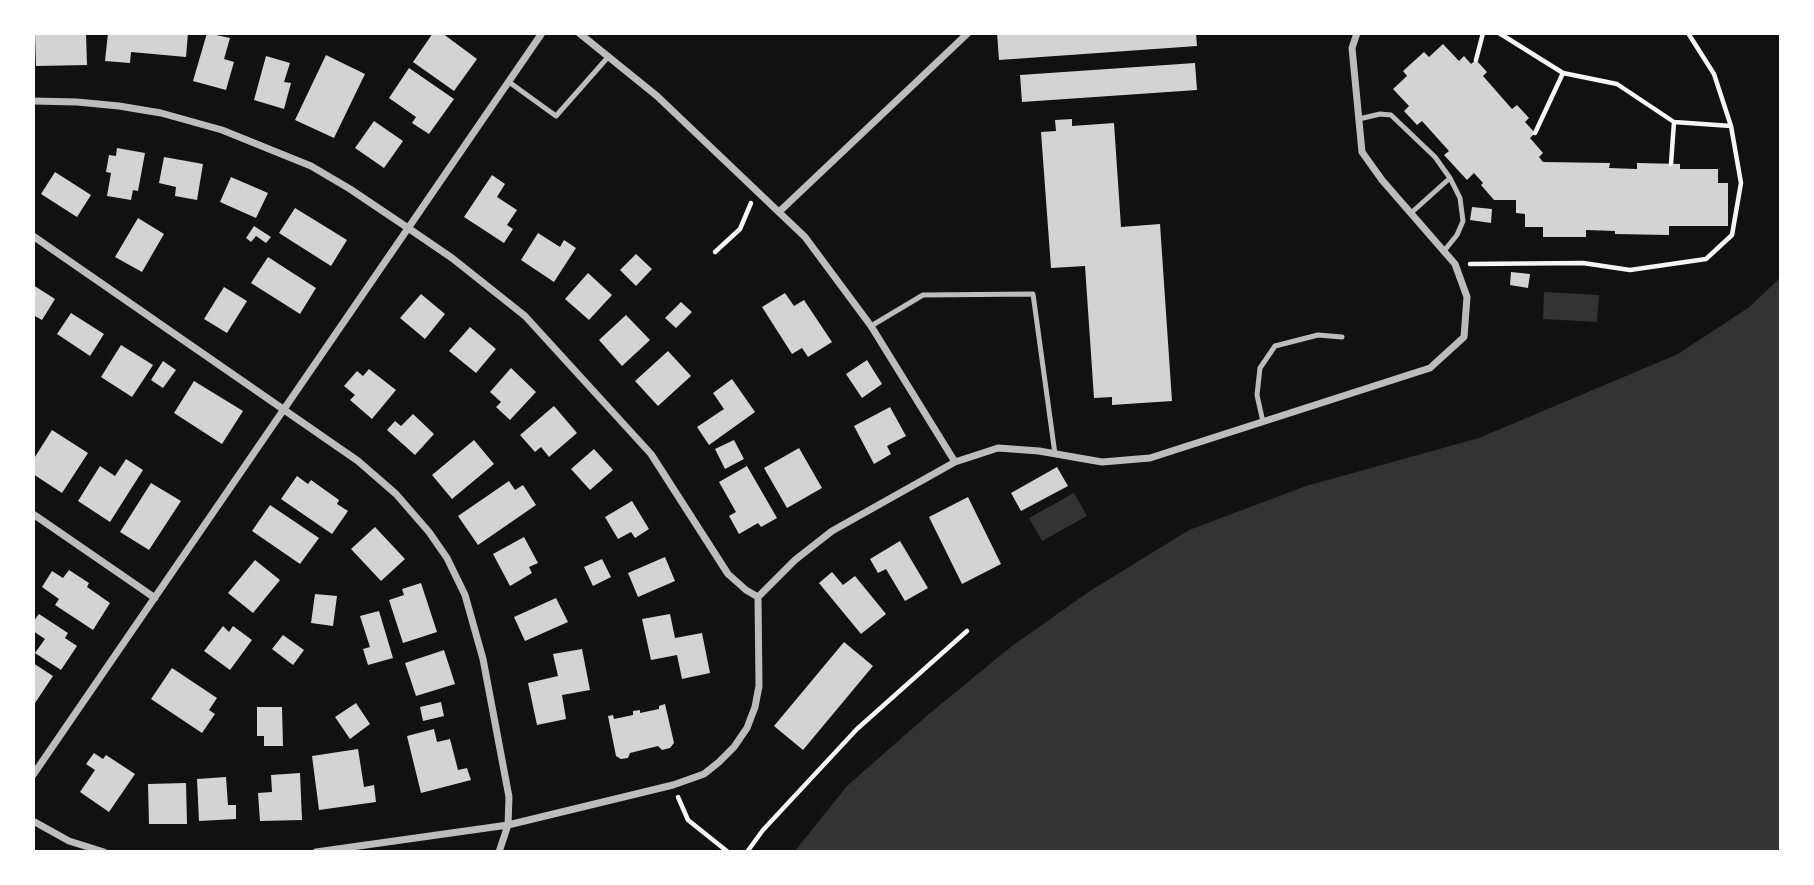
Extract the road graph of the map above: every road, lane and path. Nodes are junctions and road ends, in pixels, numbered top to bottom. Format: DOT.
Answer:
graph roads {
  1 [pos="542,33"];
  2 [pos="579,33"];
  3 [pos="968,33"];
  4 [pos="1357,33"];
  5 [pos="1483,33"];
  6 [pos="1499,33"];
  7 [pos="1688,33"];
  8 [pos="609,56"];
  9 [pos="1476,60"];
  10 [pos="1563,73"];
  11 [pos="509,82"];
  12 [pos="33,101"];
  13 [pos="1359,119"];
  14 [pos="1674,122"];
  15 [pos="1731,126"];
  16 [pos="1535,133"];
  17 [pos="1671,163"];
  18 [pos="1450,178"];
  19 [pos="756,189"];
  20 [pos="780,211"];
  21 [pos="1410,213"];
  22 [pos="408,228"];
  23 [pos="33,236"];
  24 [pos="1444,251"];
  25 [pos="715,252"];
  26 [pos="1455,264"];
  27 [pos="871,326"];
  28 [pos="1342,337"];
  29 [pos="285,408"];
  30 [pos="1263,422"];
  31 [pos="1055,454"];
  32 [pos="955,462"];
  33 [pos="33,514"];
  34 [pos="758,597"];
  35 [pos="155,598"];
  36 [pos="967,631"];
  37 [pos="33,775"];
  38 [pos="673,785"];
  39 [pos="33,821"];
  40 [pos="508,825"];
  41 [pos="104,852"];
  42 [pos="316,852"];
  43 [pos="499,852"];
  44 [pos="728,852"];
  45 [pos="747,852"];
  1 -- 11 [label="street"];
  2 -- 8 [label="street"];
  3 -- 20 [label="street"];
  4 -- 13 [label="street"];
  5 -- 9 [label="path"];
  6 -- 10 [label="path"];
  7 -- 15 [label="path"];
  8 -- 11 [label="lane"];
  8 -- 19 [label="street"];
  10 -- 14 [label="path"];
  10 -- 16 [label="path"];
  11 -- 22 [label="street"];
  12 -- 22 [label="street"];
  13 -- 18 [label="lane"];
  13 -- 21 [label="street"];
  14 -- 15 [label="path"];
  14 -- 17 [label="path"];
  15 -- 26 [label="path"];
  18 -- 21 [label="lane"];
  18 -- 24 [label="lane"];
  19 -- 20 [label="street"];
  19 -- 25 [label="path"];
  20 -- 27 [label="street"];
  21 -- 24 [label="street"];
  22 -- 29 [label="street"];
  22 -- 34 [label="street"];
  23 -- 29 [label="street"];
  24 -- 26 [label="street"];
  26 -- 30 [label="street"];
  27 -- 31 [label="lane"];
  27 -- 32 [label="street"];
  28 -- 30 [label="lane"];
  29 -- 35 [label="street"];
  29 -- 40 [label="street"];
  30 -- 31 [label="street"];
  31 -- 32 [label="street"];
  32 -- 34 [label="street"];
  33 -- 35 [label="street"];
  34 -- 38 [label="street"];
  35 -- 37 [label="street"];
  36 -- 45 [label="path"];
  38 -- 40 [label="street"];
  38 -- 44 [label="path"];
  39 -- 41 [label="street"];
  40 -- 42 [label="street"];
  40 -- 43 [label="street"];
}
